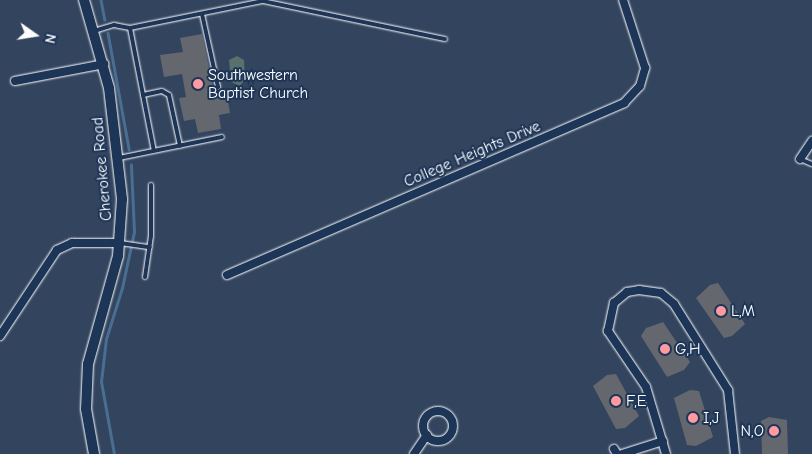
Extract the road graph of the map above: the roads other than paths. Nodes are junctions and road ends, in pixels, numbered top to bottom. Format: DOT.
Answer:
graph roads {
  1 [pos="84,0"];
  2 [pos="622,0"];
  3 [pos="202,14"];
  4 [pos="130,28"];
  5 [pos="94,31"];
  6 [pos="444,40"];
  7 [pos="104,64"];
  8 [pos="15,80"];
  9 [pos="218,87"];
  10 [pos="143,94"];
  11 [pos="222,137"];
  12 [pos="812,141"];
  13 [pos="180,146"];
  14 [pos="154,152"];
  15 [pos="119,158"];
  16 [pos="800,159"];
  17 [pos="812,164"];
  18 [pos="151,185"];
  19 [pos="120,243"];
  20 [pos="150,247"];
  21 [pos="227,275"];
  22 [pos="145,277"];
  23 [pos="0,336"];
  24 [pos="426,435"];
  25 [pos="663,441"];
  26 [pos="642,450"];
  27 [pos="94,454"];
  28 [pos="414,454"];
  29 [pos="622,454"];
  30 [pos="666,454"];
  31 [pos="735,454"];
  1 -- 5 [label="main road, Cherokee Road"];
  2 -- 21 [label="street, College Heights Drive"];
  3 -- 4 [label="lane"];
  3 -- 6 [label="lane"];
  3 -- 9 [label="lane"];
  4 -- 5 [label="lane"];
  4 -- 10 [label="lane"];
  5 -- 7 [label="main road, Cherokee Road"];
  7 -- 8 [label="street"];
  7 -- 15 [label="main road, Cherokee Road"];
  10 -- 13 [label="lane"];
  10 -- 14 [label="lane"];
  11 -- 13 [label="lane"];
  12 -- 16 [label="street"];
  13 -- 14 [label="lane"];
  14 -- 15 [label="lane"];
  15 -- 19 [label="main road, Cherokee Road"];
  16 -- 17 [label="lane"];
  18 -- 20 [label="lane"];
  19 -- 20 [label="lane"];
  19 -- 23 [label="street"];
  19 -- 27 [label="main road, Cherokee Road"];
  20 -- 22 [label="lane"];
  24 -- 28 [label="street"];
  25 -- 26 [label="street"];
  25 -- 30 [label="street"];
  25 -- 31 [label="street"];
  26 -- 29 [label="street"];
}
